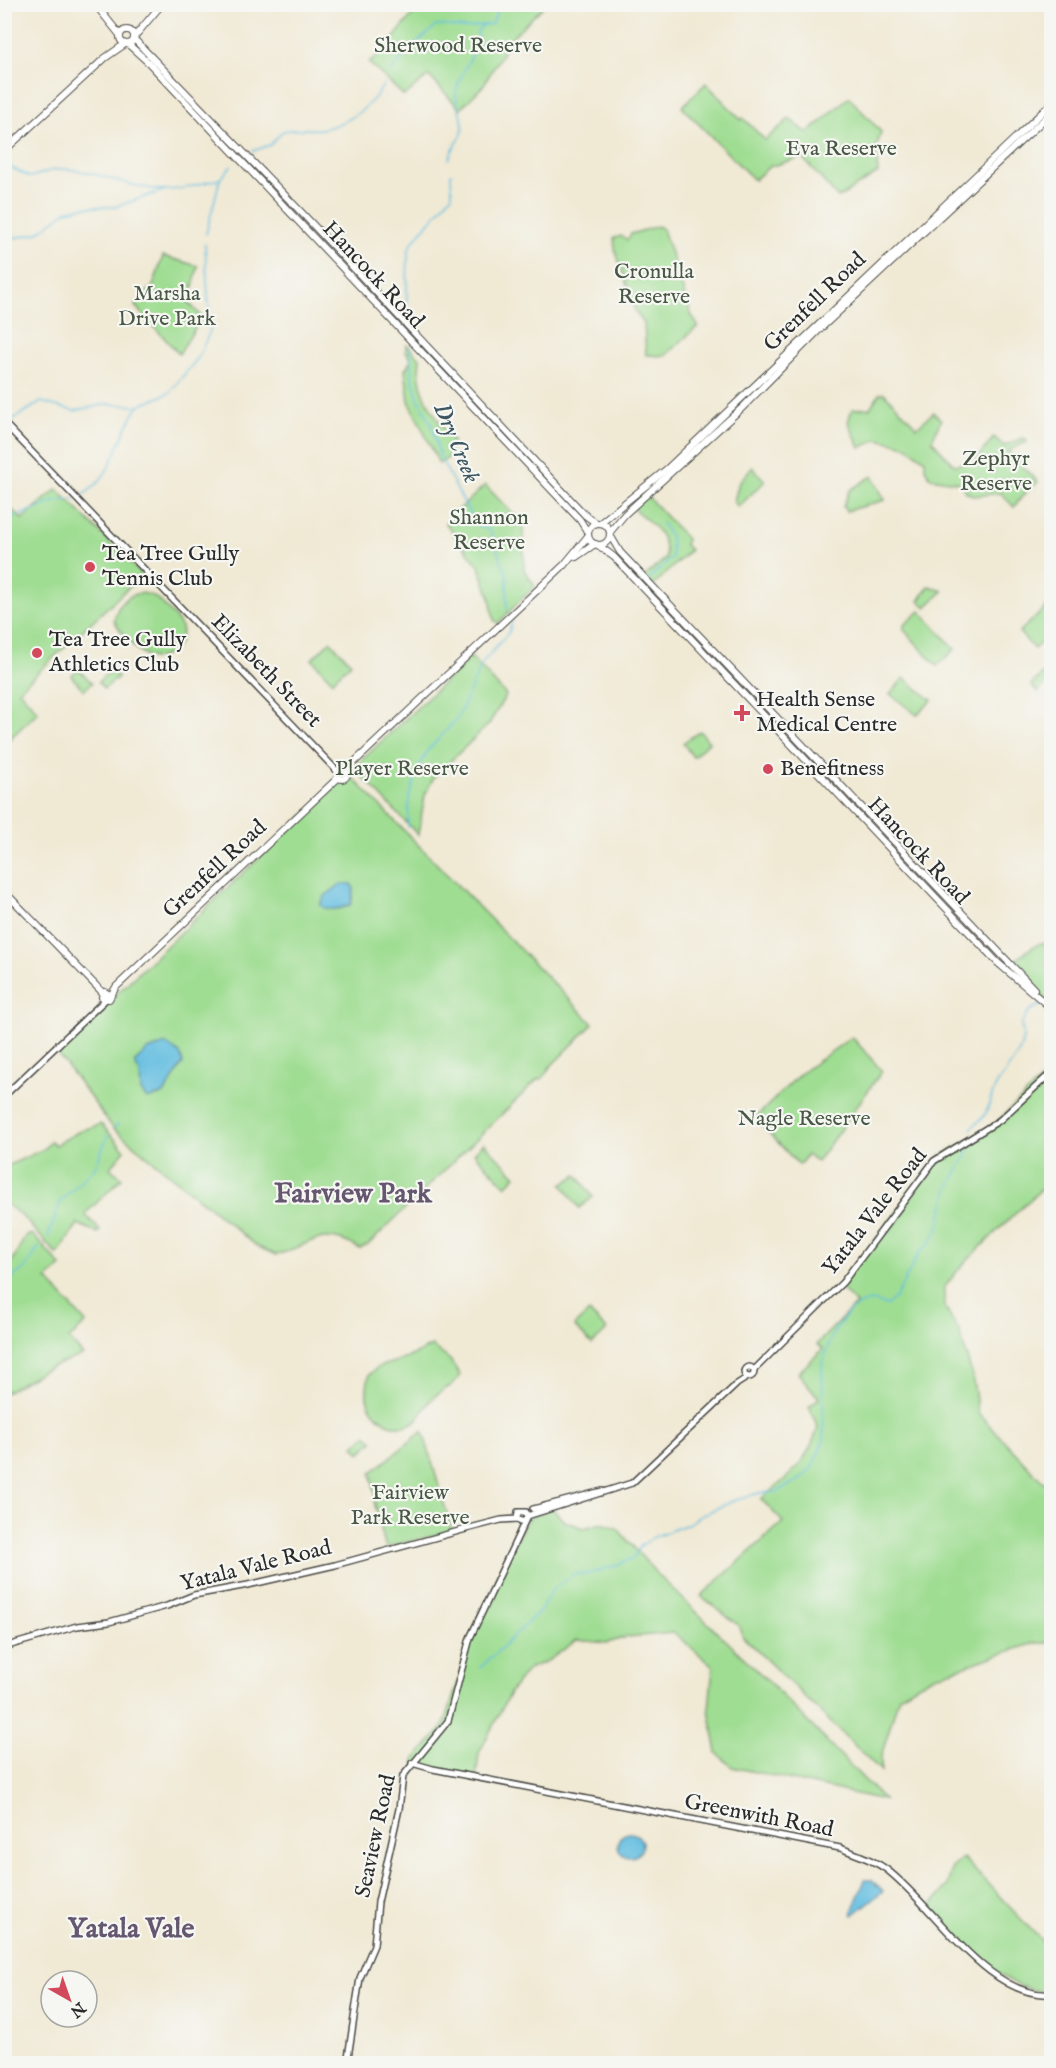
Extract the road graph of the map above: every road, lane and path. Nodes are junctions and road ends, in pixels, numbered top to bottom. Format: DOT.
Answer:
graph roads {
  1 [pos="96,4"];
  2 [pos="162,4"];
  3 [pos="127,37"];
  4 [pos="1052,103"];
  5 [pos="1052,112"];
  6 [pos="1025,132"];
  7 [pos="4,151"];
  8 [pos="345,265"];
  9 [pos="4,423"];
  10 [pos="650,487"];
  11 [pos="598,523"];
  12 [pos="610,533"];
  13 [pos="588,534"];
  14 [pos="597,545"];
  15 [pos="564,565"];
  16 [pos="684,620"];
  17 [pos="689,635"];
  18 [pos="701,638"];
  19 [pos="728,676"];
  20 [pos="739,678"];
  21 [pos="743,692"];
  22 [pos="341,772"];
  23 [pos="4,891"];
  24 [pos="105,996"];
  25 [pos="1045,1003"];
  26 [pos="1052,1072"];
  27 [pos="4,1096"];
  28 [pos="523,1518"];
  29 [pos="4,1647"];
  30 [pos="412,1763"];
  31 [pos="1052,1994"];
  32 [pos="347,2064"];
  1 -- 3 [label="main road, Hancock Road"];
  2 -- 3 [label="main road"];
  3 -- 7 [label="main road"];
  3 -- 8 [label="main road, Hancock Road"];
  4 -- 6 [label="main road, Grenfell Road"];
  5 -- 6 [label="main road, Grenfell Road"];
  6 -- 10 [label="main road, Grenfell Road"];
  8 -- 11 [label="main road, Hancock Road"];
  8 -- 13 [label="main road, Hancock Road"];
  9 -- 22 [label="street, Elizabeth Street"];
  10 -- 11 [label="main road, Grenfell Road"];
  10 -- 12 [label="main road, Grenfell Road"];
  11 -- 12 [label="main road"];
  11 -- 13 [label="main road"];
  12 -- 14 [label="main road"];
  12 -- 16 [label="main road, Hancock Road"];
  13 -- 14 [label="main road"];
  13 -- 15 [label="main road, Grenfell Road"];
  14 -- 15 [label="main road, Grenfell Road"];
  14 -- 17 [label="main road, Hancock Road"];
  15 -- 22 [label="main road, Grenfell Road"];
  16 -- 17 [label="main road"];
  16 -- 18 [label="main road, Hancock Road"];
  17 -- 18 [label="main road"];
  17 -- 19 [label="main road, Hancock Road"];
  18 -- 20 [label="main road, Hancock Road"];
  19 -- 20 [label="main road"];
  19 -- 21 [label="main road, Hancock Road"];
  20 -- 21 [label="main road"];
  20 -- 25 [label="main road, Hancock Road"];
  21 -- 25 [label="main road, Hancock Road"];
  22 -- 24 [label="main road, Grenfell Road"];
  23 -- 24 [label="main road"];
  24 -- 27 [label="street, Grenfell Road"];
  26 -- 28 [label="street, Yatala Vale Road"];
  28 -- 29 [label="street, Yatala Vale Road"];
  28 -- 30 [label="street, Seaview Road"];
  30 -- 31 [label="street, Greenwith Road"];
  30 -- 32 [label="street, Seaview Road"];
}
